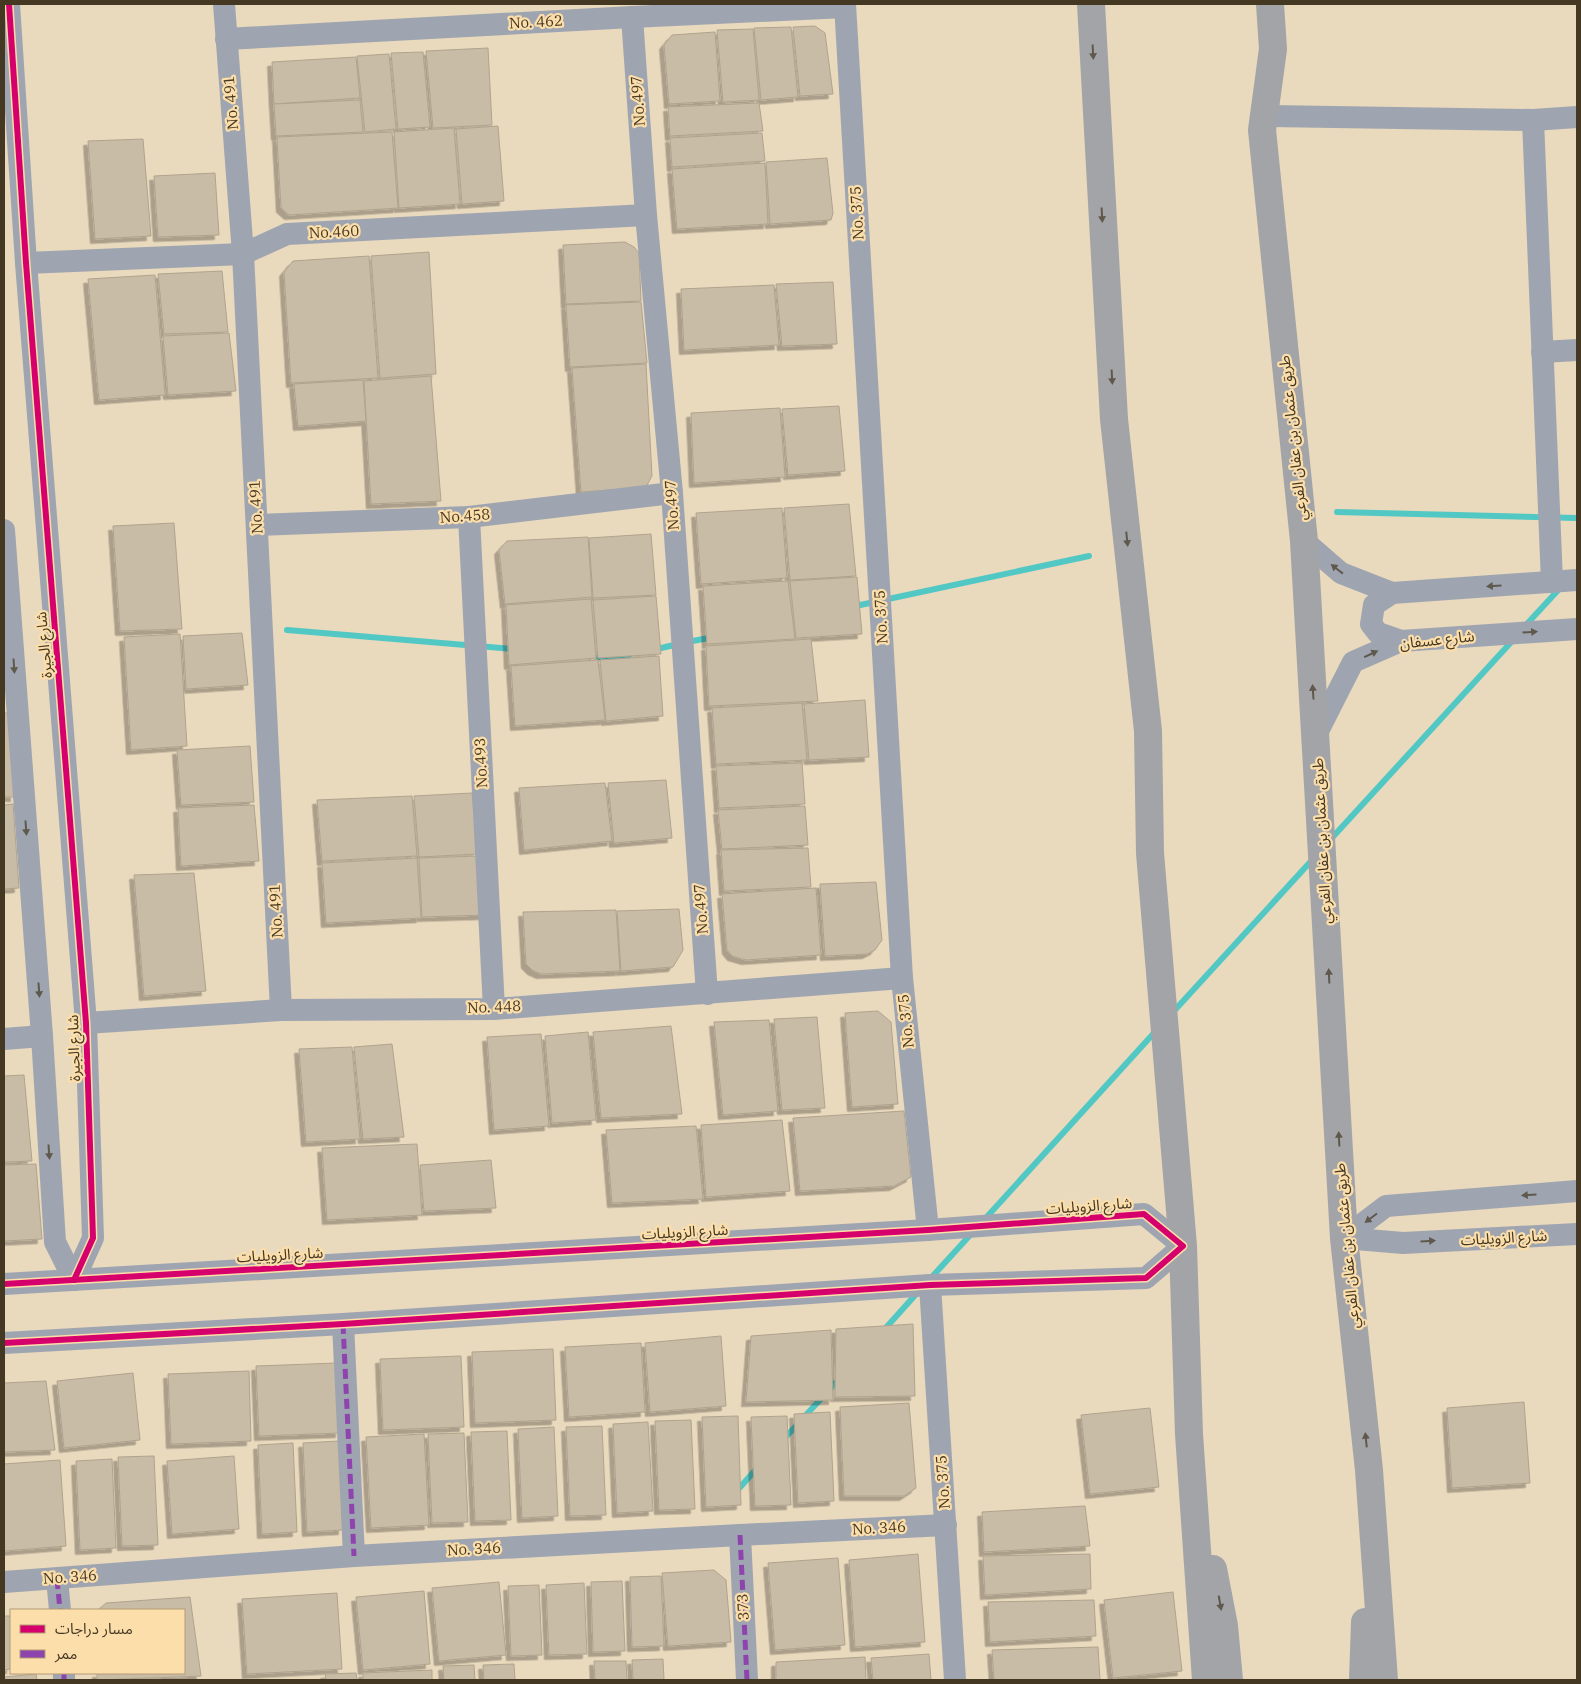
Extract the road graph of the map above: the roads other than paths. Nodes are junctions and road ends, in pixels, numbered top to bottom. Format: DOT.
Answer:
graph roads {
  1 [pos="9,4"];
  2 [pos="224,4"];
  3 [pos="1091,4"];
  4 [pos="1270,4"];
  5 [pos="845,5"];
  6 [pos="632,17"];
  7 [pos="226,39"];
  8 [pos="1264,116"];
  9 [pos="1577,116"];
  10 [pos="1533,120"];
  11 [pos="646,215"];
  12 [pos="244,254"];
  13 [pos="26,263"];
  14 [pos="1577,350"];
  15 [pos="1542,352"];
  16 [pos="672,494"];
  17 [pos="469,517"];
  18 [pos="258,525"];
  19 [pos="4,530"];
  20 [pos="1304,541"];
  21 [pos="1577,580"];
  22 [pos="1552,582"];
  23 [pos="1392,593"];
  24 [pos="1577,629"];
  25 [pos="1401,640"];
  26 [pos="1316,735"];
  27 [pos="902,978"];
  28 [pos="707,994"];
  29 [pos="494,1008"];
  30 [pos="281,1010"];
  31 [pos="86,1022"];
  32 [pos="42,1036"];
  33 [pos="4,1038"];
  34 [pos="1577,1191"];
  35 [pos="928,1230"];
  36 [pos="1577,1234"];
  37 [pos="1344,1238"];
  38 [pos="1183,1246"];
  39 [pos="74,1280"];
  40 [pos="4,1284"];
  41 [pos="930,1285"];
  42 [pos="344,1324"];
  43 [pos="4,1343"];
  44 [pos="1189,1434"];
  45 [pos="1369,1470"];
  46 [pos="946,1525"];
  47 [pos="740,1535"];
  48 [pos="354,1556"];
  49 [pos="57,1579"];
  50 [pos="4,1582"];
  51 [pos="60,1609"];
  52 [pos="747,1680"];
  53 [pos="954,1680"];
  54 [pos="1206,1680"];
  55 [pos="1229,1680"];
  56 [pos="1363,1680"];
  57 [pos="1384,1680"];
  1 -- 13 [label="street, شارع الجيرة"];
  2 -- 7 [label="street, No. 491"];
  3 -- 38 [label="main road, one-way"];
  4 -- 8 [label="main road, طريق عثمان بن عفان الفرعي"];
  5 -- 6 [label="street, No. 462"];
  5 -- 27 [label="street, No. 375"];
  6 -- 7 [label="street, No. 462"];
  6 -- 11 [label="street, No.497"];
  7 -- 12 [label="street, No. 491"];
  8 -- 10 [label="street"];
  8 -- 20 [label="main road, طريق عثمان بن عفان الفرعي"];
  9 -- 10 [label="street"];
  10 -- 15 [label="street"];
  11 -- 12 [label="street, No.460"];
  11 -- 16 [label="street, No.497"];
  12 -- 13 [label="street, No.460"];
  12 -- 18 [label="street, No. 491"];
  13 -- 31 [label="street, شارع الجيرة"];
  14 -- 15 [label="street"];
  15 -- 22 [label="street"];
  16 -- 17 [label="street, No.458"];
  16 -- 28 [label="street, No.497"];
  17 -- 18 [label="street, No.458"];
  17 -- 29 [label="street, No.493"];
  18 -- 30 [label="street, No. 491"];
  19 -- 32 [label="street, شارع الجيرة, one-way"];
  23 -- 20 [label="street, one-way"];
  26 -- 20 [label="main road, طريق عثمان بن عفان الفرعي, one-way"];
  21 -- 22 [label="street"];
  22 -- 23 [label="street, one-way"];
  23 -- 25 [label="street"];
  25 -- 24 [label="street, شارع عسفان, one-way"];
  26 -- 25 [label="street, شارع عسفان, one-way"];
  37 -- 26 [label="main road, طريق عثمان بن عفان الفرعي, one-way"];
  27 -- 28 [label="street, No. 448"];
  27 -- 35 [label="street, No. 375"];
  28 -- 29 [label="street, No. 448"];
  29 -- 30 [label="street, No. 448"];
  30 -- 31 [label="street, No. 448"];
  31 -- 39 [label="street, شارع الجيرة"];
  32 -- 33 [label="street"];
  32 -- 39 [label="street, شارع الجيرة, one-way"];
  34 -- 37 [label="street, one-way"];
  35 -- 38 [label="street, شارع الزويليات"];
  35 -- 39 [label="street, شارع الزويليات"];
  37 -- 36 [label="street, شارع الزويليات, one-way"];
  45 -- 37 [label="main road, طريق عثمان بن عفان الفرعي, one-way"];
  38 -- 41 [label="street"];
  38 -- 44 [label="main road"];
  39 -- 40 [label="street, شارع الزويليات"];
  41 -- 42 [label="street"];
  41 -- 46 [label="street, No. 375"];
  42 -- 43 [label="street"];
  42 -- 48 [label="street"];
  44 -- 54 [label="main road"];
  44 -- 55 [label="main road, one-way"];
  45 -- 56 [label="main road"];
  45 -- 57 [label="main road, طريق عثمان بن عفان الفرعي"];
  46 -- 47 [label="street, No. 346"];
  46 -- 53 [label="street, No. 375"];
  47 -- 48 [label="street, No. 346"];
  47 -- 52 [label="street, 373"];
  48 -- 49 [label="street, No. 346"];
  49 -- 50 [label="street, No. 346"];
  49 -- 51 [label="street"];
}
